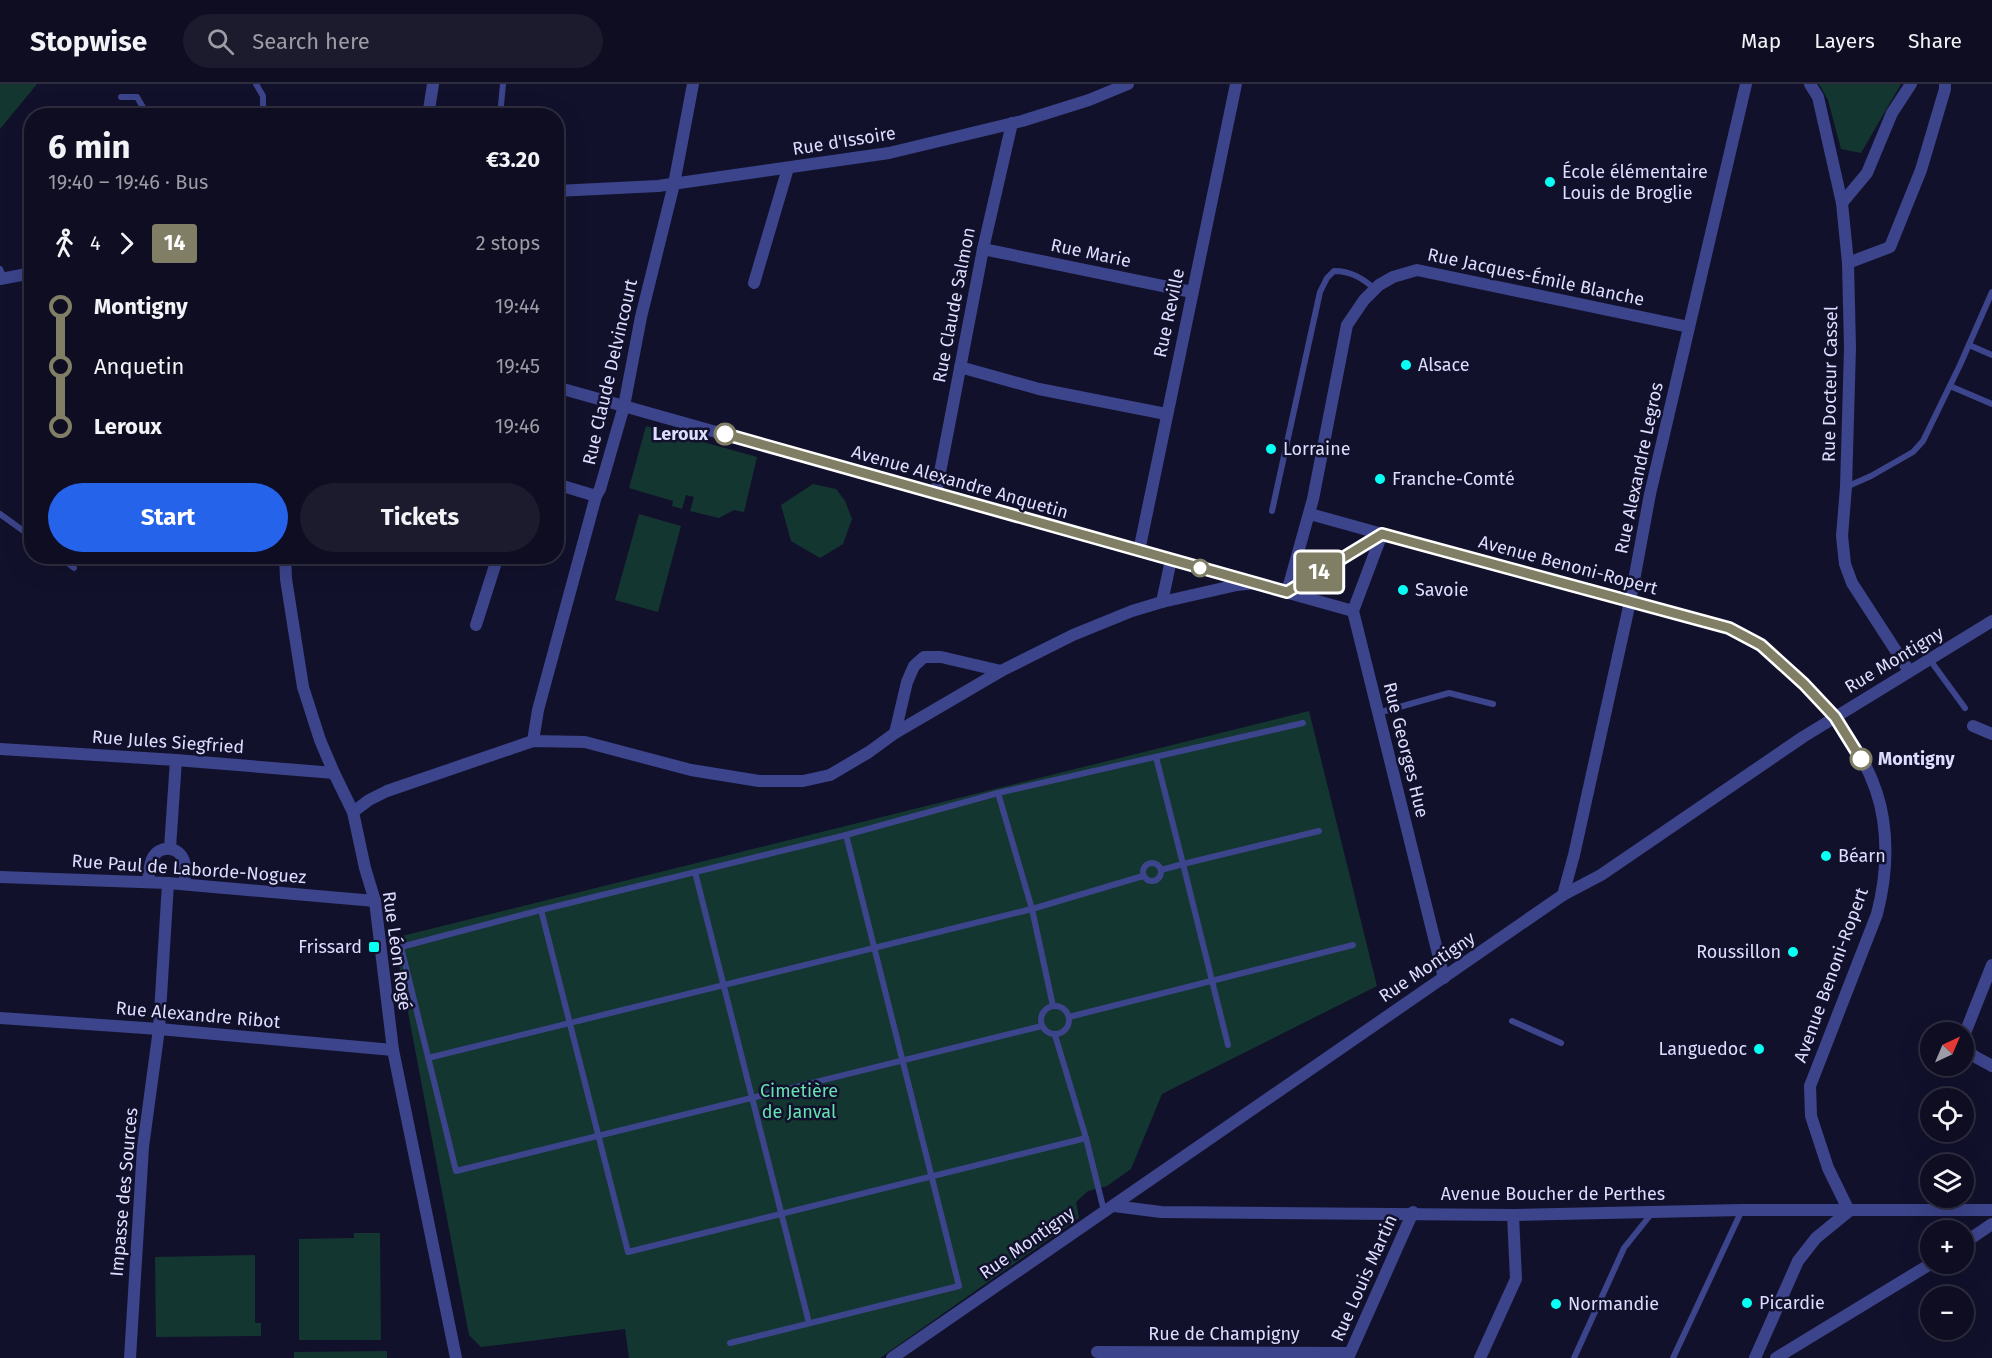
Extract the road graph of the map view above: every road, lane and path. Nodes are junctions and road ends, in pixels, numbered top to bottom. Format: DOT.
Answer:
graph roads {
  1 [pos="256,84"];
  2 [pos="433,84"];
  3 [pos="503,84"];
  4 [pos="693,84"];
  5 [pos="1128,84"];
  6 [pos="1236,84"];
  7 [pos="1746,84"];
  8 [pos="1810,84"];
  9 [pos="1911,84"];
  10 [pos="1945,84"];
  11 [pos="121,97"];
  12 [pos="143,108"];
  13 [pos="263,108"];
  14 [pos="429,108"];
  15 [pos="501,108"];
  16 [pos="1012,123"];
  17 [pos="788,168"];
  18 [pos="674,184"];
  19 [pos="564,191"];
  20 [pos="1842,203"];
  21 [pos="983,249"];
  22 [pos="1848,263"];
  23 [pos="24,274"];
  24 [pos="1,275"];
  25 [pos="754,283"];
  26 [pos="1375,289"];
  27 [pos="1192,292"];
  28 [pos="1992,292"];
  29 [pos="1689,327"];
  30 [pos="1969,345"];
  31 [pos="1992,356"];
  32 [pos="960,367"];
  33 [pos="1950,386"];
  34 [pos="564,389"];
  35 [pos="1992,404"];
  36 [pos="624,406"];
  37 [pos="1166,414"];
  38 [pos="564,486"];
  39 [pos="1846,487"];
  40 [pos="936,494"];
  41 [pos="596,495"];
  42 [pos="1272,511"];
  43 [pos="0,514"];
  44 [pos="1310,514"];
  45 [pos="24,531"];
  46 [pos="1382,534"];
  47 [pos="1139,550"];
  48 [pos="1171,560"];
  49 [pos="69,564"];
  50 [pos="285,564"];
  51 [pos="495,564"];
  52 [pos="74,568"];
  53 [pos="1255,583"];
  54 [pos="1287,592"];
  55 [pos="1162,602"];
  56 [pos="1630,602"];
  57 [pos="1353,611"];
  58 [pos="1992,621"];
  59 [pos="476,625"];
  60 [pos="1930,660"];
  61 [pos="1001,671"];
  62 [pos="1909,671"];
  63 [pos="1493,704"];
  64 [pos="1965,708"];
  65 [pos="1378,713"];
  66 [pos="1835,717"];
  67 [pos="1303,723"];
  68 [pos="1973,726"];
  69 [pos="896,733"];
  70 [pos="1992,734"];
  71 [pos="533,741"];
  72 [pos="0,749"];
  73 [pos="1156,757"];
  74 [pos="176,760"];
  75 [pos="334,773"];
  76 [pos="998,793"];
  77 [pos="353,812"];
  78 [pos="1319,831"];
  79 [pos="846,836"];
  80 [pos="170,848"];
  81 [pos="1183,864"];
  82 [pos="1161,870"];
  83 [pos="695,872"];
  84 [pos="1143,876"];
  85 [pos="0,877"];
  86 [pos="148,882"];
  87 [pos="168,883"];
  88 [pos="184,884"];
  89 [pos="1563,896"];
  90 [pos="375,902"];
  91 [pos="1032,909"];
  92 [pos="541,910"];
  93 [pos="1353,945"];
  94 [pos="874,948"];
  95 [pos="1992,965"];
  96 [pos="1444,978"];
  97 [pos="1212,980"];
  98 [pos="724,985"];
  99 [pos="1053,1006"];
  100 [pos="1069,1017"];
  101 [pos="0,1018"];
  102 [pos="1512,1021"];
  103 [pos="570,1023"];
  104 [pos="1042,1026"];
  105 [pos="159,1029"];
  106 [pos="1055,1035"];
  107 [pos="1561,1043"];
  108 [pos="1228,1045"];
  109 [pos="393,1050"];
  110 [pos="428,1059"];
  111 [pos="903,1061"];
  112 [pos="1992,1066"];
  113 [pos="752,1098"];
  114 [pos="599,1136"];
  115 [pos="1086,1138"];
  116 [pos="932,1176"];
  117 [pos="1109,1209"];
  118 [pos="1742,1210"];
  119 [pos="1992,1210"];
  120 [pos="1849,1211"];
  121 [pos="1413,1212"];
  122 [pos="1652,1212"];
  123 [pos="782,1214"];
  124 [pos="1513,1215"];
  125 [pos="1992,1224"];
  126 [pos="1974,1236"];
  127 [pos="1920,1270"];
  128 [pos="809,1323"];
  129 [pos="730,1343"];
  130 [pos="1097,1352"];
  131 [pos="1349,1355"];
  132 [pos="130,1358"];
  133 [pos="456,1358"];
  134 [pos="892,1358"];
  135 [pos="1480,1358"];
  136 [pos="1574,1358"];
  137 [pos="1673,1358"];
  138 [pos="1755,1358"];
  139 [pos="1776,1358"];
  1 -- 13 [label="lane"];
  2 -- 14 [label="street"];
  3 -- 15 [label="lane"];
  4 -- 18 [label="street, Rue Claude Delvincourt"];
  5 -- 16 [label="street, Rue d'Issoire"];
  6 -- 27 [label="street, Rue Reville"];
  7 -- 29 [label="street, Rue Alexandre Legros"];
  8 -- 20 [label="street, Rue Docteur Cassel"];
  9 -- 20 [label="street"];
  10 -- 22 [label="street"];
  11 -- 12 [label="lane"];
  16 -- 17 [label="street, Rue d'Issoire"];
  16 -- 21 [label="street, Rue Claude Salmon"];
  17 -- 18 [label="street, Rue d'Issoire"];
  17 -- 25 [label="street"];
  18 -- 19 [label="street, Rue d'Issoire"];
  18 -- 36 [label="street, Rue Claude Delvincourt"];
  20 -- 22 [label="street, Rue Docteur Cassel"];
  21 -- 27 [label="street, Rue Marie"];
  21 -- 32 [label="street, Rue Claude Salmon"];
  22 -- 39 [label="street, Rue Docteur Cassel"];
  23 -- 24 [label="street"];
  26 -- 29 [label="street, Rue Jacques-Émile Blanche"];
  26 -- 42 [label="lane"];
  26 -- 44 [label="street, Rue Jacques-Émile Blanche"];
  27 -- 37 [label="street, Rue Reville"];
  28 -- 30 [label="lane"];
  29 -- 56 [label="street, Rue Alexandre Legros"];
  30 -- 31 [label="lane"];
  30 -- 33 [label="lane"];
  32 -- 37 [label="street"];
  32 -- 40 [label="street, Rue Claude Salmon"];
  33 -- 35 [label="lane"];
  33 -- 39 [label="lane"];
  34 -- 36 [label="street, Avenue Alexandre Anquetin"];
  36 -- 40 [label="street, Avenue Alexandre Anquetin"];
  36 -- 41 [label="street, Rue Claude Delvincourt"];
  37 -- 47 [label="street, Rue Reville"];
  38 -- 41 [label="street"];
  39 -- 62 [label="street, Rue Docteur Cassel"];
  40 -- 47 [label="street, Avenue Alexandre Anquetin"];
  41 -- 71 [label="street, Rue Claude Delvincourt"];
  43 -- 45 [label="lane"];
  44 -- 46 [label="street, Avenue Benoni-Ropert"];
  44 -- 54 [label="street, Rue Jacques-Émile Blanche"];
  46 -- 54 [label="street"];
  46 -- 56 [label="street, Avenue Benoni-Ropert"];
  46 -- 57 [label="street"];
  47 -- 48 [label="street, Avenue Alexandre Anquetin"];
  48 -- 53 [label="street, Avenue Alexandre Anquetin"];
  48 -- 55 [label="street"];
  49 -- 52 [label="lane"];
  50 -- 75 [label="street, Rue Léon Rogé"];
  51 -- 59 [label="street"];
  53 -- 54 [label="street, Avenue Alexandre Anquetin"];
  53 -- 55 [label="street"];
  54 -- 57 [label="street, Avenue Alexandre Anquetin"];
  55 -- 61 [label="street"];
  56 -- 66 [label="street, Avenue Benoni-Ropert"];
  56 -- 89 [label="street, Rue Alexandre Legros"];
  57 -- 65 [label="street, Rue Georges Hue"];
  58 -- 60 [label="street, Rue Montigny"];
  60 -- 62 [label="street, Rue Montigny"];
  60 -- 64 [label="lane"];
  61 -- 69 [label="street"];
  61 -- 69 [label="street"];
  62 -- 66 [label="street, Rue Montigny"];
  63 -- 65 [label="lane"];
  65 -- 96 [label="street, Rue Georges Hue"];
  66 -- 89 [label="street, Rue Montigny"];
  66 -- 120 [label="street, Avenue Benoni-Ropert"];
  67 -- 73 [label="lane"];
  68 -- 70 [label="street"];
  69 -- 71 [label="street"];
  71 -- 77 [label="street"];
  72 -- 74 [label="street, Rue Jules Siegfried"];
  73 -- 76 [label="lane"];
  73 -- 81 [label="lane"];
  74 -- 75 [label="street, Rue Jules Siegfried"];
  74 -- 80 [label="street"];
  75 -- 77 [label="street, Rue Léon Rogé"];
  76 -- 79 [label="lane"];
  76 -- 91 [label="lane"];
  77 -- 90 [label="street, Rue Léon Rogé"];
  78 -- 81 [label="lane"];
  79 -- 83 [label="lane"];
  79 -- 94 [label="lane"];
  80 -- 86 [label="street"];
  80 -- 88 [label="street"];
  81 -- 82 [label="lane"];
  81 -- 97 [label="lane"];
  82 -- 84 [label="lane"];
  82 -- 84 [label="lane"];
  83 -- 92 [label="lane"];
  83 -- 98 [label="lane"];
  84 -- 91 [label="lane"];
  85 -- 86 [label="street, Rue Paul de Laborde-Noguez"];
  86 -- 87 [label="street, Rue Paul de Laborde-Noguez"];
  87 -- 88 [label="street, Rue Paul de Laborde-Noguez"];
  87 -- 105 [label="street, Impasse des Sources"];
  88 -- 90 [label="street, Rue Paul de Laborde-Noguez"];
  89 -- 96 [label="street, Rue Montigny"];
  90 -- 109 [label="street, Rue Léon Rogé"];
  91 -- 94 [label="lane"];
  91 -- 99 [label="lane"];
  92 -- 103 [label="lane"];
  92 -- 110 [label="lane"];
  93 -- 97 [label="lane"];
  94 -- 98 [label="lane"];
  94 -- 111 [label="lane"];
  95 -- 112 [label="street"];
  96 -- 117 [label="street, Rue Montigny"];
  97 -- 100 [label="lane"];
  97 -- 108 [label="lane"];
  98 -- 103 [label="lane"];
  98 -- 113 [label="lane"];
  99 -- 100 [label="lane"];
  99 -- 104 [label="lane"];
  100 -- 106 [label="lane"];
  101 -- 105 [label="street, Rue Alexandre Ribot"];
  102 -- 107 [label="lane"];
  103 -- 110 [label="lane"];
  103 -- 114 [label="lane"];
  104 -- 106 [label="lane"];
  104 -- 111 [label="lane"];
  105 -- 109 [label="street, Rue Alexandre Ribot"];
  105 -- 132 [label="street, Impasse des Sources"];
  106 -- 115 [label="lane"];
  109 -- 133 [label="street, Rue Léon Rogé"];
  110 -- 114 [label="lane"];
  111 -- 113 [label="lane"];
  111 -- 116 [label="lane"];
  113 -- 114 [label="lane"];
  113 -- 123 [label="lane"];
  114 -- 123 [label="lane"];
  115 -- 116 [label="lane"];
  115 -- 117 [label="lane"];
  116 -- 123 [label="lane"];
  116 -- 128 [label="lane"];
  117 -- 121 [label="street, Avenue Boucher de Perthes"];
  117 -- 134 [label="street, Rue Montigny"];
  118 -- 120 [label="street, Avenue Boucher de Perthes"];
  118 -- 122 [label="street, Avenue Boucher de Perthes"];
  118 -- 137 [label="lane"];
  119 -- 120 [label="street, Avenue Boucher de Perthes"];
  120 -- 138 [label="street"];
  121 -- 124 [label="street, Avenue Boucher de Perthes"];
  121 -- 131 [label="street, Rue Louis Martin"];
  122 -- 124 [label="street, Avenue Boucher de Perthes"];
  122 -- 136 [label="lane"];
  123 -- 128 [label="lane"];
  124 -- 135 [label="street"];
  125 -- 126 [label="street"];
  127 -- 139 [label="street"];
  128 -- 129 [label="lane"];
  130 -- 131 [label="street, Rue de Champigny"];
}
